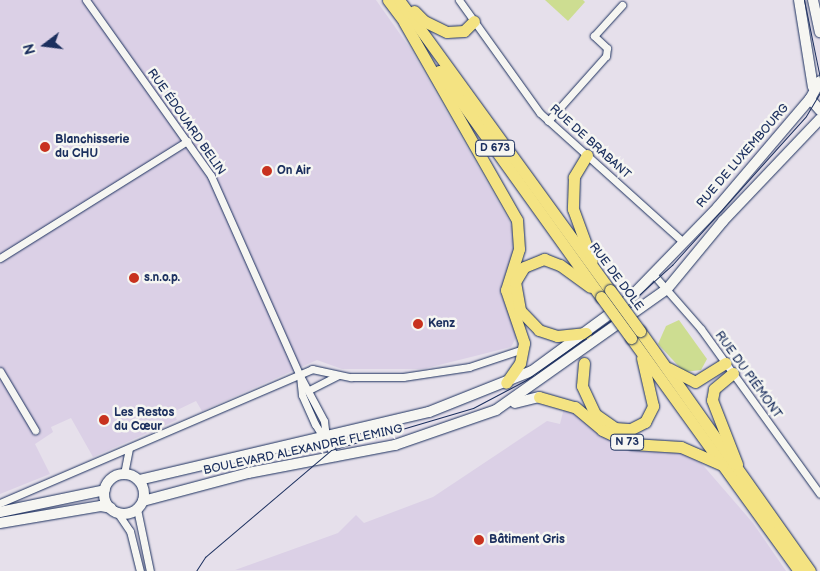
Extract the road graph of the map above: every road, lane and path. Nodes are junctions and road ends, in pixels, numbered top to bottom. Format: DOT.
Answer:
graph roads {
  1 [pos="86,0"];
  2 [pos="388,0"];
  3 [pos="399,0"];
  4 [pos="404,0"];
  5 [pos="459,0"];
  6 [pos="799,0"];
  7 [pos="813,0"];
  8 [pos="622,5"];
  9 [pos="474,21"];
  10 [pos="404,22"];
  11 [pos="820,32"];
  12 [pos="816,84"];
  13 [pos="810,99"];
  14 [pos="820,110"];
  15 [pos="820,119"];
  16 [pos="548,121"];
  17 [pos="187,141"];
  18 [pos="587,154"];
  19 [pos="682,241"];
  20 [pos="0,258"];
  21 [pos="652,273"];
  22 [pos="667,289"];
  23 [pos="603,291"];
  24 [pos="586,333"];
  25 [pos="635,335"];
  26 [pos="589,347"];
  27 [pos="523,349"];
  28 [pos="640,349"];
  29 [pos="661,363"];
  30 [pos="725,363"];
  31 [pos="584,364"];
  32 [pos="0,371"];
  33 [pos="732,373"];
  34 [pos="339,375"];
  35 [pos="300,376"];
  36 [pos="506,383"];
  37 [pos="311,389"];
  38 [pos="539,397"];
  39 [pos="496,410"];
  40 [pos="35,430"];
  41 [pos="326,438"];
  42 [pos="129,448"];
  43 [pos="336,457"];
  44 [pos="723,465"];
  45 [pos="740,473"];
  46 [pos="124,474"];
  47 [pos="139,480"];
  48 [pos="105,490"];
  49 [pos="820,494"];
  50 [pos="0,503"];
  51 [pos="140,505"];
  52 [pos="114,510"];
  53 [pos="0,512"];
  54 [pos="0,523"];
  55 [pos="140,571"];
  56 [pos="150,571"];
  57 [pos="799,571"];
  58 [pos="810,571"];
  1 -- 17 [label="street, RUE ÉDOUARD BELIN"];
  2 -- 10 [label="main road, RUE DE DOLE / D 673"];
  3 -- 23 [label="main road, RUE DE DOLE / D 673"];
  4 -- 9 [label="main road"];
  5 -- 9 [label="street, RUE DE BRABANT"];
  6 -- 12 [label="street"];
  7 -- 11 [label="street"];
  8 -- 16 [label="street"];
  9 -- 16 [label="street, RUE DE BRABANT"];
  10 -- 23 [label="main road, RUE DE DOLE / D 673"];
  10 -- 27 [label="main road"];
  12 -- 13 [label="street"];
  13 -- 14 [label="street"];
  13 -- 19 [label="street, RUE DE LUXEMBOURG"];
  15 -- 22 [label="street"];
  16 -- 18 [label="street, RUE DE BRABANT"];
  17 -- 20 [label="street"];
  17 -- 35 [label="street, RUE ÉDOUARD BELIN"];
  18 -- 19 [label="street, RUE DE BRABANT"];
  18 -- 23 [label="main road"];
  19 -- 21 [label="street, RUE DE LUXEMBOURG"];
  21 -- 22 [label="street, RUE DU PIÉMONT"];
  21 -- 24 [label="street, BOULEVARD ALEXANDRE FLEMING"];
  22 -- 26 [label="street, BOULEVARD ALEXANDRE FLEMING"];
  22 -- 30 [label="street, RUE DU PIÉMONT"];
  23 -- 24 [label="main road"];
  23 -- 25 [label="main road, RUE DE DOLE / D 673, bridge"];
  24 -- 36 [label="street, BOULEVARD ALEXANDRE FLEMING"];
  25 -- 28 [label="main road, RUE DE DOLE / D 673"];
  25 -- 29 [label="main road, RUE DE DOLE / D 673"];
  26 -- 31 [label="street"];
  26 -- 39 [label="street, BOULEVARD ALEXANDRE FLEMING"];
  27 -- 34 [label="street"];
  27 -- 36 [label="main road"];
  28 -- 31 [label="main road"];
  28 -- 44 [label="main road, RUE DE DOLE / D 673"];
  29 -- 30 [label="main road"];
  29 -- 45 [label="main road, RUE DE DOLE / D 673"];
  30 -- 33 [label="street, RUE DU PIÉMONT"];
  32 -- 40 [label="street"];
  33 -- 45 [label="main road"];
  33 -- 49 [label="street, RUE DU PIÉMONT"];
  34 -- 35 [label="street"];
  34 -- 37 [label="street"];
  35 -- 37 [label="street"];
  35 -- 41 [label="street, RUE ÉDOUARD BELIN"];
  35 -- 42 [label="street"];
  36 -- 41 [label="street, BOULEVARD ALEXANDRE FLEMING"];
  37 -- 41 [label="street"];
  38 -- 39 [label="street, N 73"];
  38 -- 44 [label="main road, N 73"];
  39 -- 43 [label="street, BOULEVARD ALEXANDRE FLEMING"];
  41 -- 43 [label="street, RUE ÉDOUARD BELIN"];
  41 -- 47 [label="street, BOULEVARD ALEXANDRE FLEMING"];
  42 -- 46 [label="street"];
  42 -- 50 [label="street"];
  43 -- 51 [label="street, BOULEVARD ALEXANDRE FLEMING"];
  44 -- 57 [label="main road, RUE DE DOLE / D 673"];
  45 -- 58 [label="main road, RUE DE DOLE / D 673"];
  46 -- 47 [label="street"];
  46 -- 48 [label="street"];
  47 -- 51 [label="street"];
  48 -- 52 [label="street"];
  48 -- 53 [label="street"];
  51 -- 52 [label="street"];
  51 -- 56 [label="street"];
  52 -- 54 [label="street"];
  52 -- 55 [label="street"];
}
